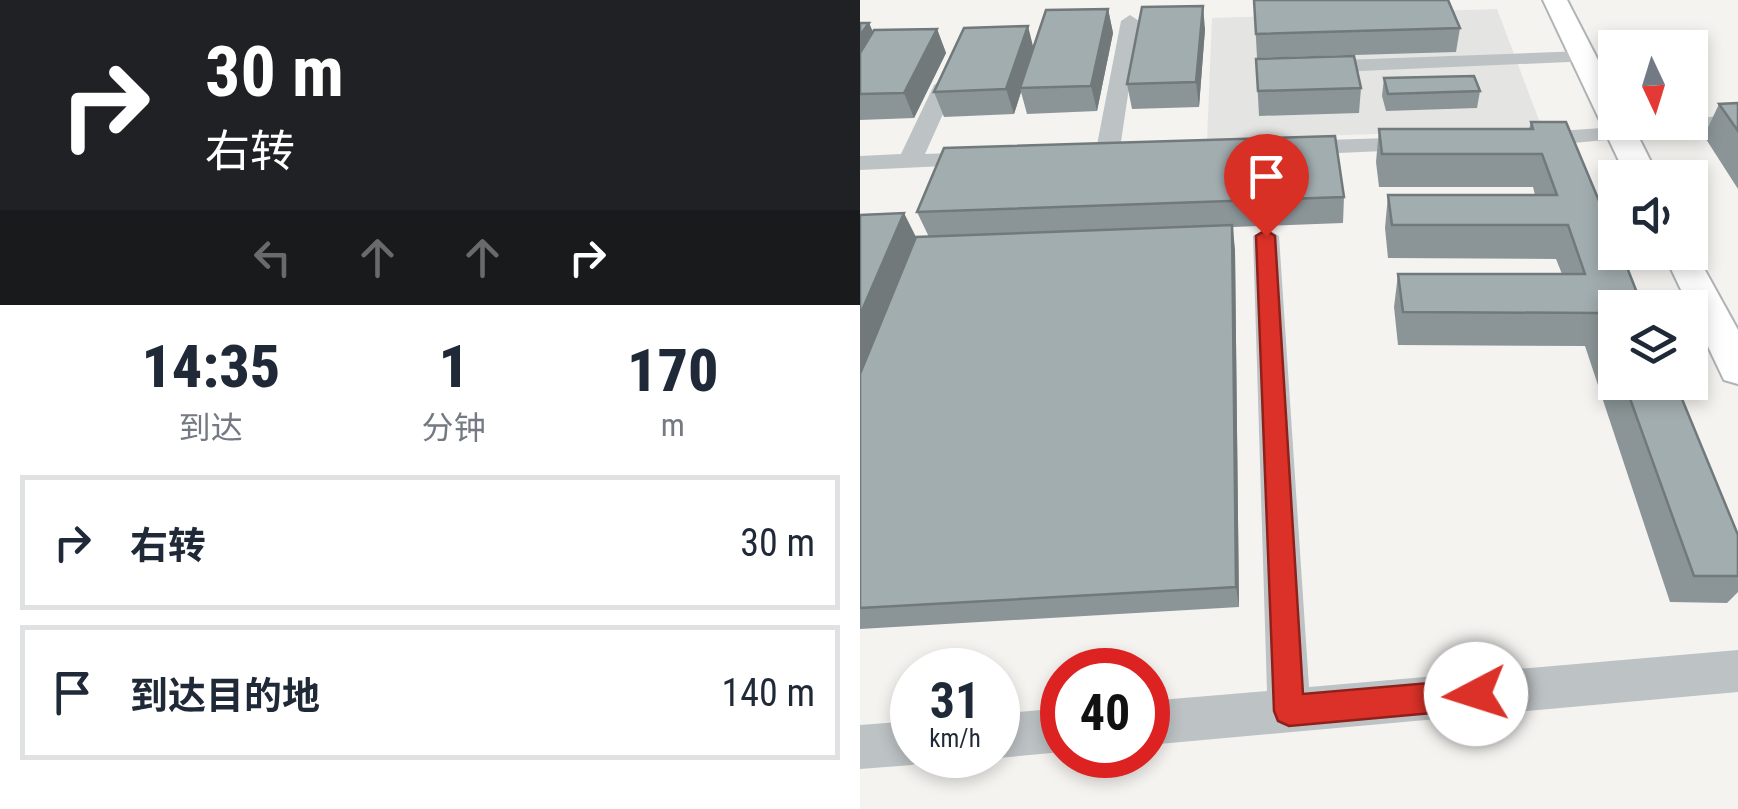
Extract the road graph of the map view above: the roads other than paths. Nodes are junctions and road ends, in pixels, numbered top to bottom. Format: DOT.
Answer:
graph roads {
  1 [pos="1555,0"];
  2 [pos="1130,22"];
  3 [pos="1584,57"];
  4 [pos="1285,68"];
  5 [pos="944,85"];
  6 [pos="1598,86"];
  7 [pos="1738,121"];
  8 [pos="1708,122"];
  9 [pos="1598,128"];
  10 [pos="1510,141"];
  11 [pos="1452,143"];
  12 [pos="1279,149"];
  13 [pos="1106,155"];
  14 [pos="1008,158"];
  15 [pos="910,162"];
  16 [pos="860,163"];
  17 [pos="1266,236"];
  18 [pos="1689,270"];
  19 [pos="1738,369"];
  20 [pos="1738,670"];
  21 [pos="1289,711"];
  22 [pos="1170,721"];
  23 [pos="890,745"];
  24 [pos="860,747"];
  1 -- 3 [label="main road"];
  2 -- 13 [label="street"];
  3 -- 4 [label="street"];
  3 -- 6 [label="main road"];
  5 -- 15 [label="street"];
  7 -- 8 [label="street"];
  9 -- 10 [label="street"];
  11 -- 12 [label="street"];
  14 -- 15 [label="street"];
  15 -- 16 [label="street"];
  17 -- 21 [label="street"];
  18 -- 19 [label="main road"];
  20 -- 21 [label="street"];
  21 -- 22 [label="street"];
  23 -- 24 [label="street"];
}
